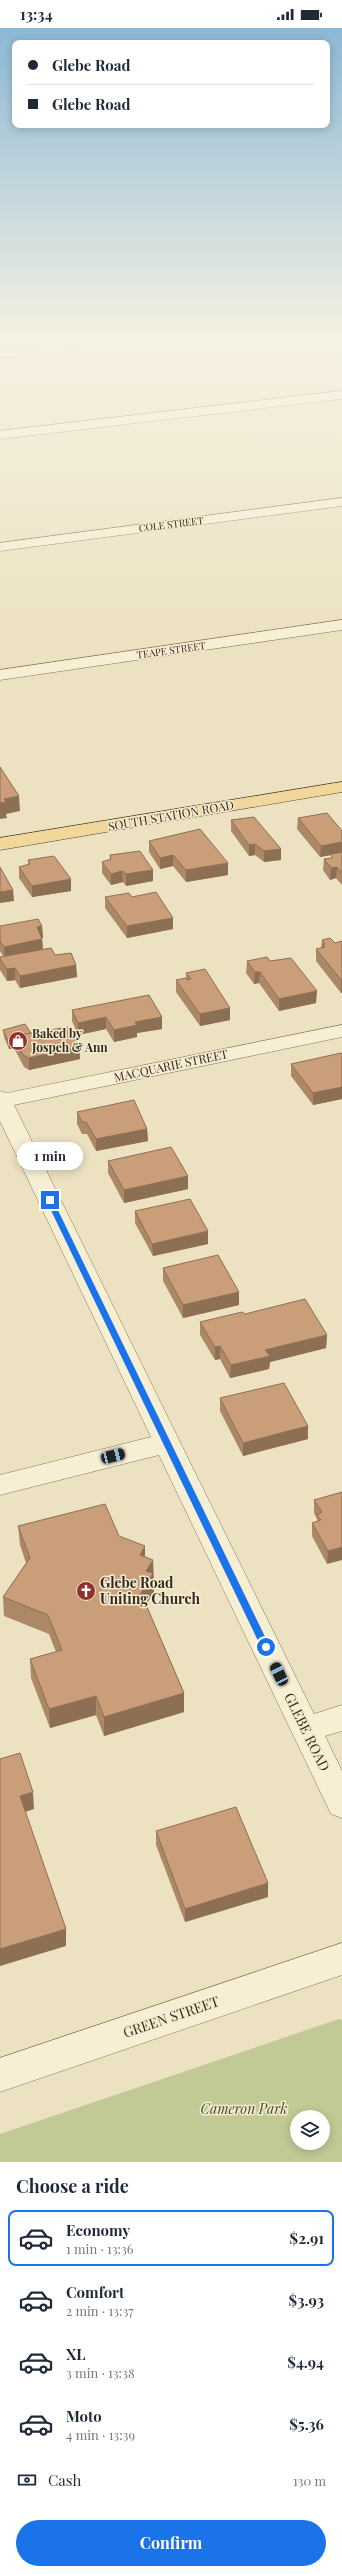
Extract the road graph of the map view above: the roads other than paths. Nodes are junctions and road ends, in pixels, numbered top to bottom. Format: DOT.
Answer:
graph roads {
  1 [pos="342,502"];
  2 [pos="0,547"];
  3 [pos="342,625"];
  4 [pos="0,675"];
  5 [pos="342,787"];
  6 [pos="0,844"];
  7 [pos="342,1031"];
  8 [pos="0,1100"];
  9 [pos="168,1442"];
  10 [pos="0,1485"];
  11 [pos="342,1718"];
  12 [pos="305,1729"];
  13 [pos="342,1804"];
  14 [pos="342,1959"];
  15 [pos="0,2075"];
  1 -- 2 [label="street, COLE STREET"];
  3 -- 4 [label="street, TEAPE STREET"];
  5 -- 6 [label="main road, SOUTH STATION ROAD"];
  7 -- 8 [label="street, MACQUARIE STREET"];
  8 -- 9 [label="street, GLEBE ROAD"];
  9 -- 10 [label="street"];
  9 -- 12 [label="street, GLEBE ROAD"];
  11 -- 12 [label="street"];
  12 -- 13 [label="street, GLEBE ROAD"];
  14 -- 15 [label="street, GREEN STREET"];
}
